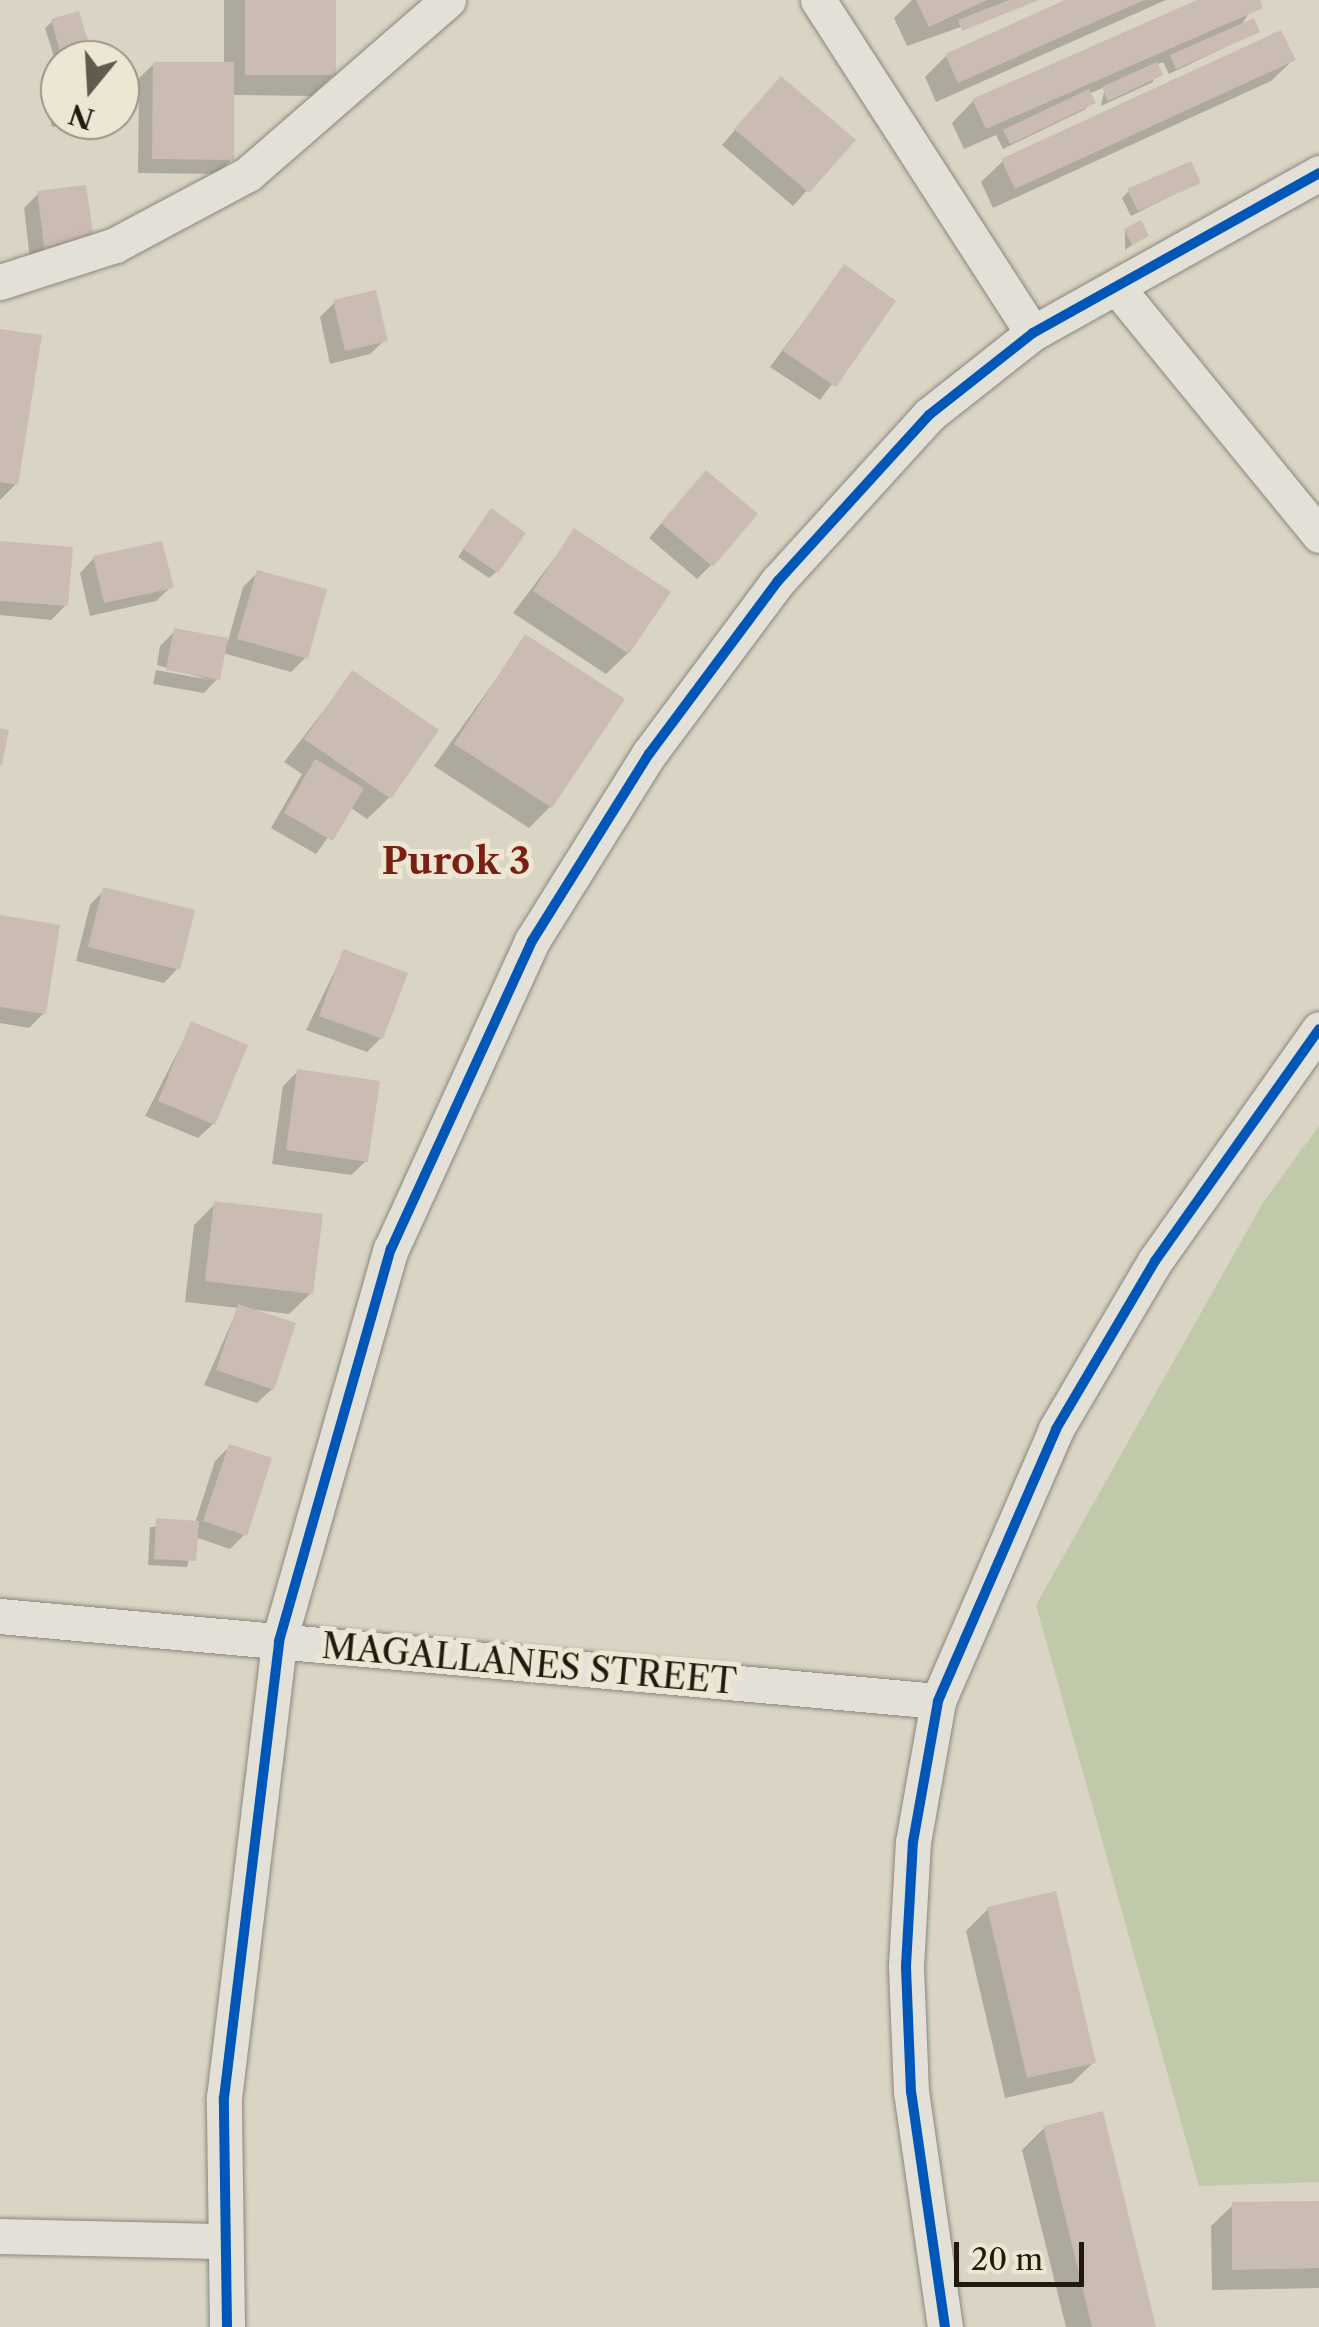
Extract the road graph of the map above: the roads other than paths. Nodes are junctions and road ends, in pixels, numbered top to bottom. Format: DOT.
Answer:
graph roads {
  1 [pos="448,0"];
  2 [pos="818,0"];
  3 [pos="1319,173"];
  4 [pos="0,282"];
  5 [pos="1118,289"];
  6 [pos="1032,333"];
  7 [pos="1319,535"];
  8 [pos="1319,1029"];
  9 [pos="0,1616"];
  10 [pos="279,1641"];
  11 [pos="938,1700"];
  12 [pos="0,2236"];
  13 [pos="221,2241"];
  14 [pos="227,2327"];
  15 [pos="945,2327"];
  1 -- 4 [label="street"];
  2 -- 6 [label="street"];
  3 -- 5 [label="street"];
  5 -- 6 [label="street"];
  5 -- 7 [label="street"];
  6 -- 10 [label="street"];
  8 -- 11 [label="street"];
  9 -- 10 [label="street, MAGALLANES STREET"];
  10 -- 11 [label="street, MAGALLANES STREET"];
  10 -- 13 [label="street"];
  11 -- 15 [label="street"];
  12 -- 13 [label="street"];
  13 -- 14 [label="street"];
}
